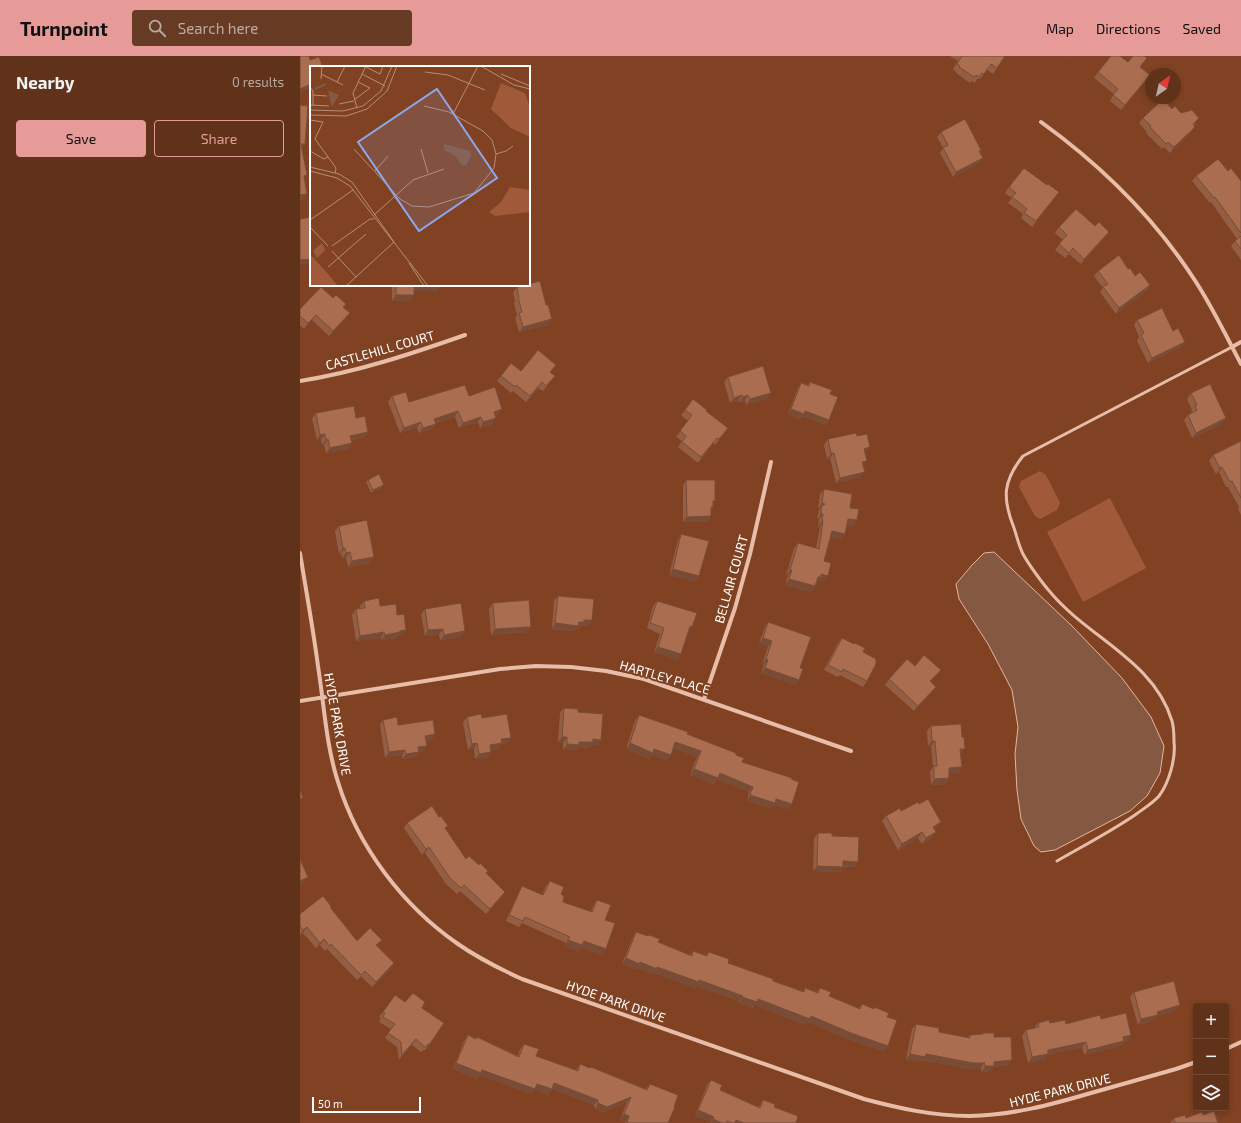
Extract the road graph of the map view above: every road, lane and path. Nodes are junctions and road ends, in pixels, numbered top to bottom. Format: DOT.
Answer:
graph roads {
  1 [pos="1041,122"];
  2 [pos="465,335"];
  3 [pos="1241,342"];
  4 [pos="1232,347"];
  5 [pos="1241,364"];
  6 [pos="300,381"];
  7 [pos="771,462"];
  8 [pos="300,553"];
  9 [pos="322,697"];
  10 [pos="704,699"];
  11 [pos="300,701"];
  12 [pos="851,751"];
  13 [pos="1057,861"];
  14 [pos="1241,1042"];
  15 [pos="1229,1048"];
  16 [pos="1193,1063"];
  1 -- 4 [label="street"];
  2 -- 6 [label="street, CASTLEHILL COURT"];
  3 -- 4 [label="street"];
  4 -- 5 [label="street"];
  4 -- 13 [label="lane"];
  7 -- 10 [label="street, BELLAIR COURT"];
  8 -- 9 [label="street, HYDE PARK DRIVE"];
  9 -- 10 [label="street, HARTLEY PLACE"];
  9 -- 11 [label="street, HARTLEY PLACE"];
  9 -- 16 [label="street, HYDE PARK DRIVE"];
  10 -- 12 [label="street, HARTLEY PLACE"];
  14 -- 15 [label="street"];
}
